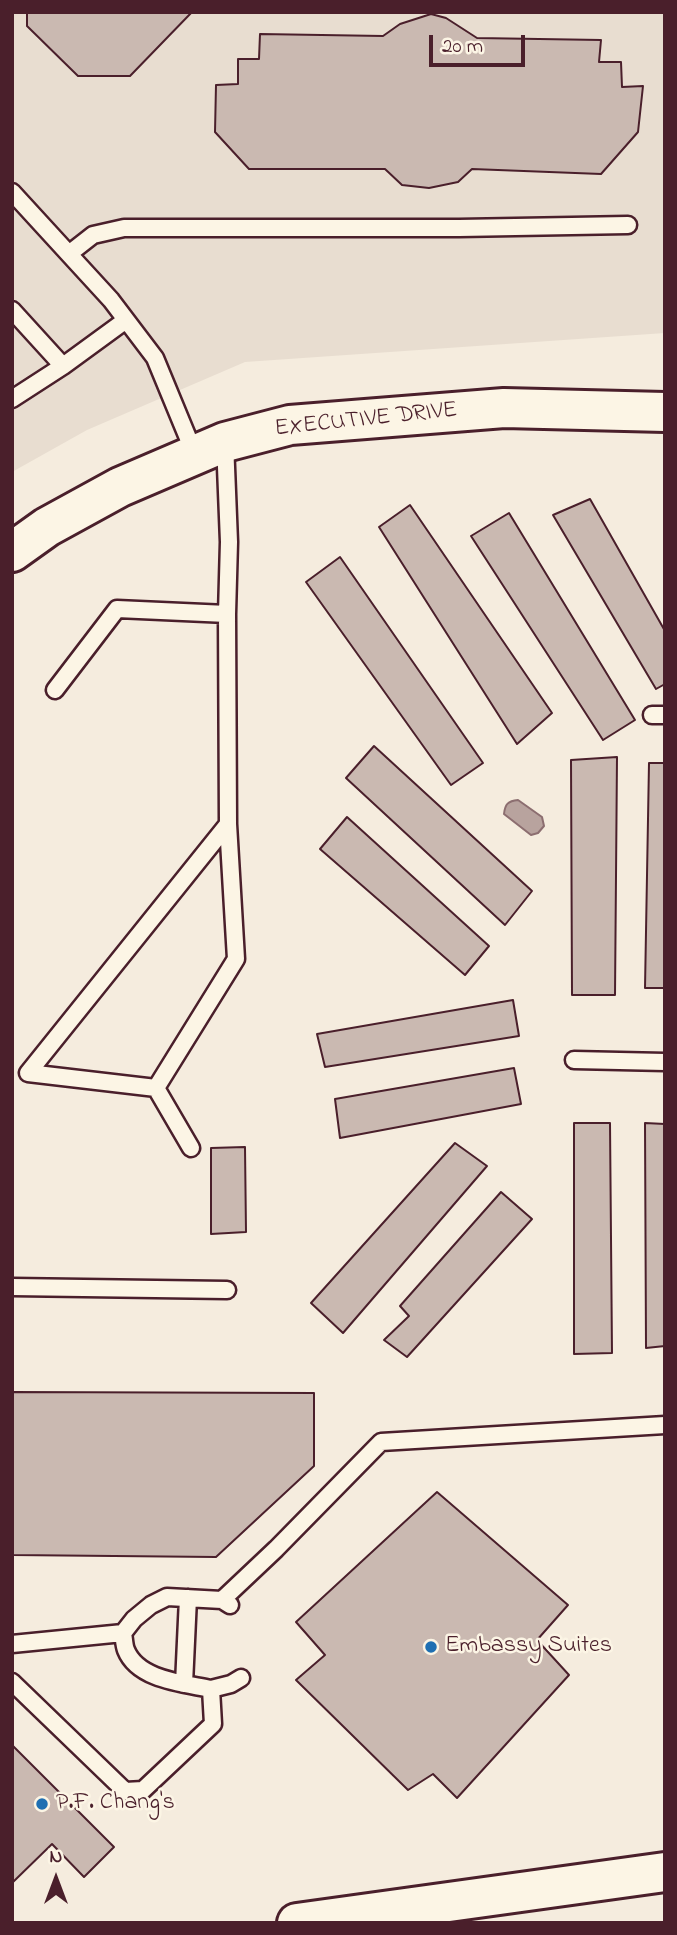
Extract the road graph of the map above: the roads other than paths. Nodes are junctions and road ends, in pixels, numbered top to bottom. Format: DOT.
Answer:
graph roads {
  1 [pos="12,192"];
  2 [pos="628,225"];
  3 [pos="70,253"];
  4 [pos="12,310"];
  5 [pos="127,320"];
  6 [pos="63,366"];
  7 [pos="12,399"];
  8 [pos="665,412"];
  9 [pos="210,448"];
  10 [pos="12,552"];
  11 [pos="226,614"];
  12 [pos="55,690"];
  13 [pos="228,824"];
  14 [pos="574,1060"];
  15 [pos="665,1062"];
  16 [pos="156,1088"];
  17 [pos="191,1148"];
  18 [pos="12,1287"];
  19 [pos="228,1290"];
  20 [pos="665,1425"];
  21 [pos="188,1598"];
  22 [pos="123,1633"];
  23 [pos="12,1644"];
  24 [pos="241,1678"];
  25 [pos="12,1682"];
  26 [pos="184,1684"];
  27 [pos="211,1689"];
  28 [pos="665,1872"];
  29 [pos="297,1923"];
  1 -- 3 [label="lane"];
  2 -- 3 [label="lane"];
  3 -- 5 [label="lane"];
  4 -- 6 [label="lane"];
  5 -- 6 [label="lane"];
  5 -- 9 [label="lane"];
  6 -- 7 [label="lane"];
  8 -- 9 [label="street, EXECUTIVE DRIVE"];
  9 -- 10 [label="street, EXECUTIVE DRIVE"];
  9 -- 11 [label="lane"];
  11 -- 12 [label="lane"];
  11 -- 13 [label="lane"];
  13 -- 16 [label="lane"];
  13 -- 16 [label="lane"];
  14 -- 15 [label="lane"];
  16 -- 17 [label="lane"];
  18 -- 19 [label="lane"];
  20 -- 21 [label="lane"];
  21 -- 22 [label="lane"];
  21 -- 26 [label="lane"];
  22 -- 23 [label="lane"];
  22 -- 26 [label="lane"];
  24 -- 27 [label="lane"];
  25 -- 27 [label="lane"];
  26 -- 27 [label="lane"];
  28 -- 29 [label="street"];
}
